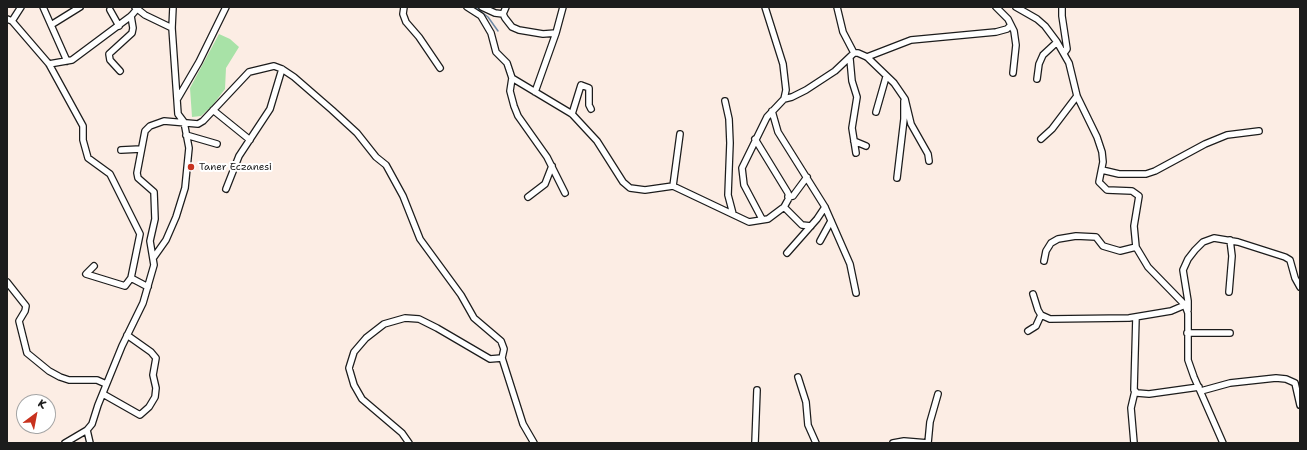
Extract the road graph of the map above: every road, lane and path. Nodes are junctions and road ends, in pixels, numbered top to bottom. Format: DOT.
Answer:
graph roads {
  1 [pos="21,7"];
  2 [pos="43,7"];
  3 [pos="80,7"];
  4 [pos="173,7"];
  5 [pos="226,7"];
  6 [pos="404,7"];
  7 [pos="467,7"];
  8 [pos="482,7"];
  9 [pos="506,7"];
  10 [pos="563,7"];
  11 [pos="765,7"];
  12 [pos="837,7"];
  13 [pos="996,7"];
  14 [pos="1016,7"];
  15 [pos="1062,7"];
  16 [pos="136,8"];
  17 [pos="110,10"];
  18 [pos="503,14"];
  19 [pos="131,16"];
  20 [pos="9,20"];
  21 [pos="51,25"];
  22 [pos="1011,25"];
  23 [pos="119,26"];
  24 [pos="172,28"];
  25 [pos="556,33"];
  26 [pos="1057,42"];
  27 [pos="1064,53"];
  28 [pos="854,54"];
  29 [pos="867,57"];
  30 [pos="850,59"];
  31 [pos="67,61"];
  32 [pos="49,64"];
  33 [pos="440,68"];
  34 [pos="282,69"];
  35 [pos="120,71"];
  36 [pos="1013,73"];
  37 [pos="886,77"];
  38 [pos="512,78"];
  39 [pos="1037,79"];
  40 [pos="535,92"];
  41 [pos="1077,96"];
  42 [pos="178,98"];
  43 [pos="784,98"];
  44 [pos="905,99"];
  45 [pos="725,101"];
  46 [pos="591,109"];
  47 [pos="213,110"];
  48 [pos="772,111"];
  49 [pos="876,112"];
  50 [pos="572,114"];
  51 [pos="184,122"];
  52 [pos="1260,131"];
  53 [pos="680,134"];
  54 [pos="186,135"];
  55 [pos="755,139"];
  56 [pos="1041,139"];
  57 [pos="250,140"];
  58 [pos="854,141"];
  59 [pos="217,144"];
  60 [pos="866,146"];
  61 [pos="141,149"];
  62 [pos="121,150"];
  63 [pos="856,153"];
  64 [pos="929,161"];
  65 [pos="552,166"];
  66 [pos="1102,170"];
  67 [pos="807,177"];
  68 [pos="897,178"];
  69 [pos="673,186"];
  70 [pos="226,189"];
  71 [pos="565,193"];
  72 [pos="528,197"];
  73 [pos="788,197"];
  74 [pos="784,207"];
  75 [pos="825,207"];
  76 [pos="733,214"];
  77 [pos="762,219"];
  78 [pos="831,221"];
  79 [pos="811,226"];
  80 [pos="140,234"];
  81 [pos="820,240"];
  82 [pos="1230,240"];
  83 [pos="150,241"];
  84 [pos="1136,248"];
  85 [pos="788,253"];
  86 [pos="154,257"];
  87 [pos="1044,261"];
  88 [pos="94,266"];
  89 [pos="130,278"];
  90 [pos="7,282"];
  91 [pos="1300,287"];
  92 [pos="148,288"];
  93 [pos="1229,292"];
  94 [pos="856,293"];
  95 [pos="1033,294"];
  96 [pos="1184,305"];
  97 [pos="1188,313"];
  98 [pos="1041,315"];
  99 [pos="1136,317"];
  100 [pos="1028,331"];
  101 [pos="1187,333"];
  102 [pos="1230,333"];
  103 [pos="127,335"];
  104 [pos="502,358"];
  105 [pos="798,376"];
  106 [pos="106,384"];
  107 [pos="1200,389"];
  108 [pos="757,390"];
  109 [pos="1136,391"];
  110 [pos="103,394"];
  111 [pos="938,394"];
  112 [pos="1300,406"];
  113 [pos="87,430"];
  114 [pos="65,443"];
  115 [pos="90,443"];
  116 [pos="409,443"];
  117 [pos="534,443"];
  118 [pos="755,443"];
  119 [pos="816,443"];
  120 [pos="893,443"];
  121 [pos="928,443"];
  122 [pos="1134,443"];
  123 [pos="1223,443"];
  1 -- 20 [label="street"];
  2 -- 21 [label="street"];
  3 -- 21 [label="street"];
  4 -- 24 [label="street"];
  5 -- 42 [label="street"];
  6 -- 33 [label="street"];
  7 -- 38 [label="street"];
  8 -- 18 [label="street"];
  9 -- 18 [label="street"];
  10 -- 25 [label="street"];
  11 -- 43 [label="street"];
  12 -- 28 [label="street"];
  13 -- 22 [label="street"];
  14 -- 26 [label="street"];
  15 -- 27 [label="street"];
  16 -- 19 [label="street"];
  16 -- 24 [label="street"];
  17 -- 23 [label="street"];
  18 -- 25 [label="street"];
  19 -- 23 [label="street"];
  19 -- 35 [label="street"];
  20 -- 32 [label="street"];
  21 -- 31 [label="street"];
  22 -- 29 [label="street"];
  22 -- 36 [label="street"];
  23 -- 31 [label="street"];
  24 -- 42 [label="street"];
  25 -- 40 [label="street"];
  26 -- 27 [label="street"];
  26 -- 39 [label="street"];
  27 -- 41 [label="street"];
  28 -- 29 [label="street"];
  28 -- 30 [label="street"];
  29 -- 37 [label="street"];
  30 -- 43 [label="street"];
  30 -- 58 [label="street"];
  31 -- 32 [label="street"];
  32 -- 80 [label="street"];
  34 -- 47 [label="street"];
  34 -- 57 [label="street"];
  34 -- 104 [label="street"];
  37 -- 44 [label="street"];
  37 -- 49 [label="street"];
  38 -- 40 [label="street"];
  38 -- 65 [label="street"];
  40 -- 50 [label="street"];
  41 -- 56 [label="street"];
  41 -- 66 [label="street"];
  42 -- 51 [label="street"];
  43 -- 48 [label="street"];
  44 -- 64 [label="street"];
  44 -- 68 [label="street"];
  45 -- 76 [label="street"];
  46 -- 50 [label="street"];
  47 -- 51 [label="street"];
  47 -- 57 [label="street"];
  48 -- 55 [label="street"];
  48 -- 67 [label="street"];
  50 -- 69 [label="street"];
  51 -- 54 [label="street"];
  51 -- 61 [label="street"];
  52 -- 66 [label="street"];
  53 -- 69 [label="street"];
  54 -- 59 [label="street"];
  54 -- 86 [label="street"];
  55 -- 73 [label="street"];
  55 -- 77 [label="street"];
  57 -- 70 [label="street"];
  58 -- 60 [label="street"];
  58 -- 63 [label="street"];
  61 -- 62 [label="street"];
  61 -- 83 [label="street"];
  65 -- 71 [label="street"];
  65 -- 72 [label="street"];
  66 -- 84 [label="street"];
  67 -- 73 [label="street"];
  67 -- 75 [label="street"];
  69 -- 76 [label="street"];
  73 -- 74 [label="street"];
  74 -- 77 [label="street"];
  74 -- 79 [label="street"];
  75 -- 78 [label="street"];
  75 -- 79 [label="street"];
  76 -- 77 [label="street"];
  78 -- 81 [label="street"];
  78 -- 94 [label="street"];
  79 -- 85 [label="street"];
  80 -- 83 [label="street"];
  80 -- 89 [label="street"];
  82 -- 91 [label="street"];
  82 -- 93 [label="street"];
  82 -- 97 [label="street"];
  83 -- 86 [label="street"];
  84 -- 87 [label="street"];
  84 -- 96 [label="street"];
  86 -- 92 [label="street"];
  88 -- 89 [label="street"];
  89 -- 92 [label="street"];
  90 -- 106 [label="street"];
  92 -- 103 [label="street"];
  95 -- 98 [label="street"];
  96 -- 97 [label="street"];
  96 -- 99 [label="street"];
  97 -- 101 [label="street"];
  98 -- 99 [label="street"];
  98 -- 100 [label="street"];
  99 -- 109 [label="street"];
  101 -- 102 [label="street"];
  101 -- 107 [label="street"];
  103 -- 106 [label="street"];
  103 -- 110 [label="street"];
  104 -- 116 [label="street"];
  104 -- 117 [label="street"];
  105 -- 119 [label="street"];
  106 -- 110 [label="street"];
  107 -- 109 [label="street"];
  107 -- 112 [label="street"];
  107 -- 123 [label="street"];
  108 -- 118 [label="street"];
  109 -- 122 [label="street"];
  110 -- 113 [label="street"];
  111 -- 121 [label="street"];
  113 -- 114 [label="street"];
  113 -- 115 [label="street"];
  120 -- 121 [label="street"];
}
